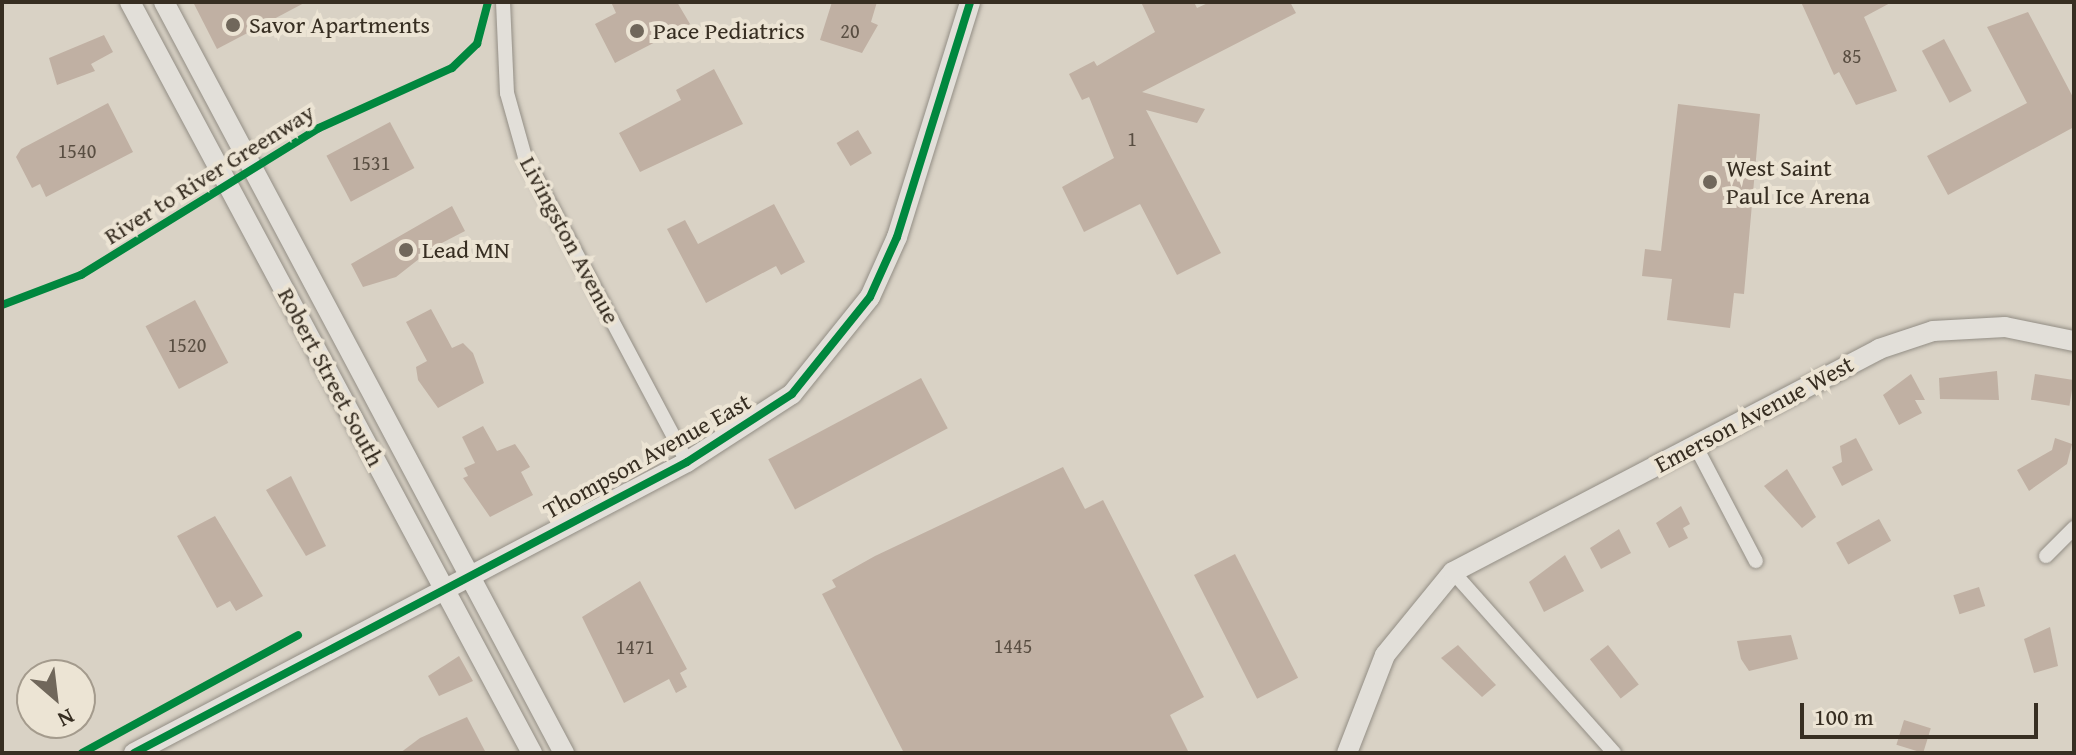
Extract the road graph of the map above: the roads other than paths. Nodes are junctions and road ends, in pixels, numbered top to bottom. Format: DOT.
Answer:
graph roads {
  1 [pos="130,2"];
  2 [pos="164,2"];
  3 [pos="503,2"];
  4 [pos="970,2"];
  5 [pos="2074,341"];
  6 [pos="1695,445"];
  7 [pos="687,462"];
  8 [pos="2074,528"];
  9 [pos="2046,556"];
  10 [pos="1756,561"];
  11 [pos="1453,572"];
  12 [pos="469,576"];
  13 [pos="444,589"];
  14 [pos="134,753"];
  15 [pos="532,753"];
  16 [pos="564,753"];
  17 [pos="1347,753"];
  18 [pos="1614,753"];
  1 -- 13 [label="street, Robert Street South"];
  2 -- 12 [label="street, Robert Street South"];
  3 -- 7 [label="street, Livingston Avenue"];
  4 -- 7 [label="street, Thompson Avenue East"];
  5 -- 6 [label="street, Emerson Avenue West"];
  6 -- 10 [label="street"];
  6 -- 11 [label="street, Emerson Avenue West"];
  7 -- 12 [label="street, Thompson Avenue East"];
  8 -- 9 [label="street"];
  11 -- 17 [label="street"];
  11 -- 18 [label="street"];
  12 -- 13 [label="street, Thompson Avenue East"];
  12 -- 16 [label="street, Robert Street South"];
  13 -- 14 [label="street, Thompson Avenue East"];
  13 -- 15 [label="street, Robert Street South"];
}
